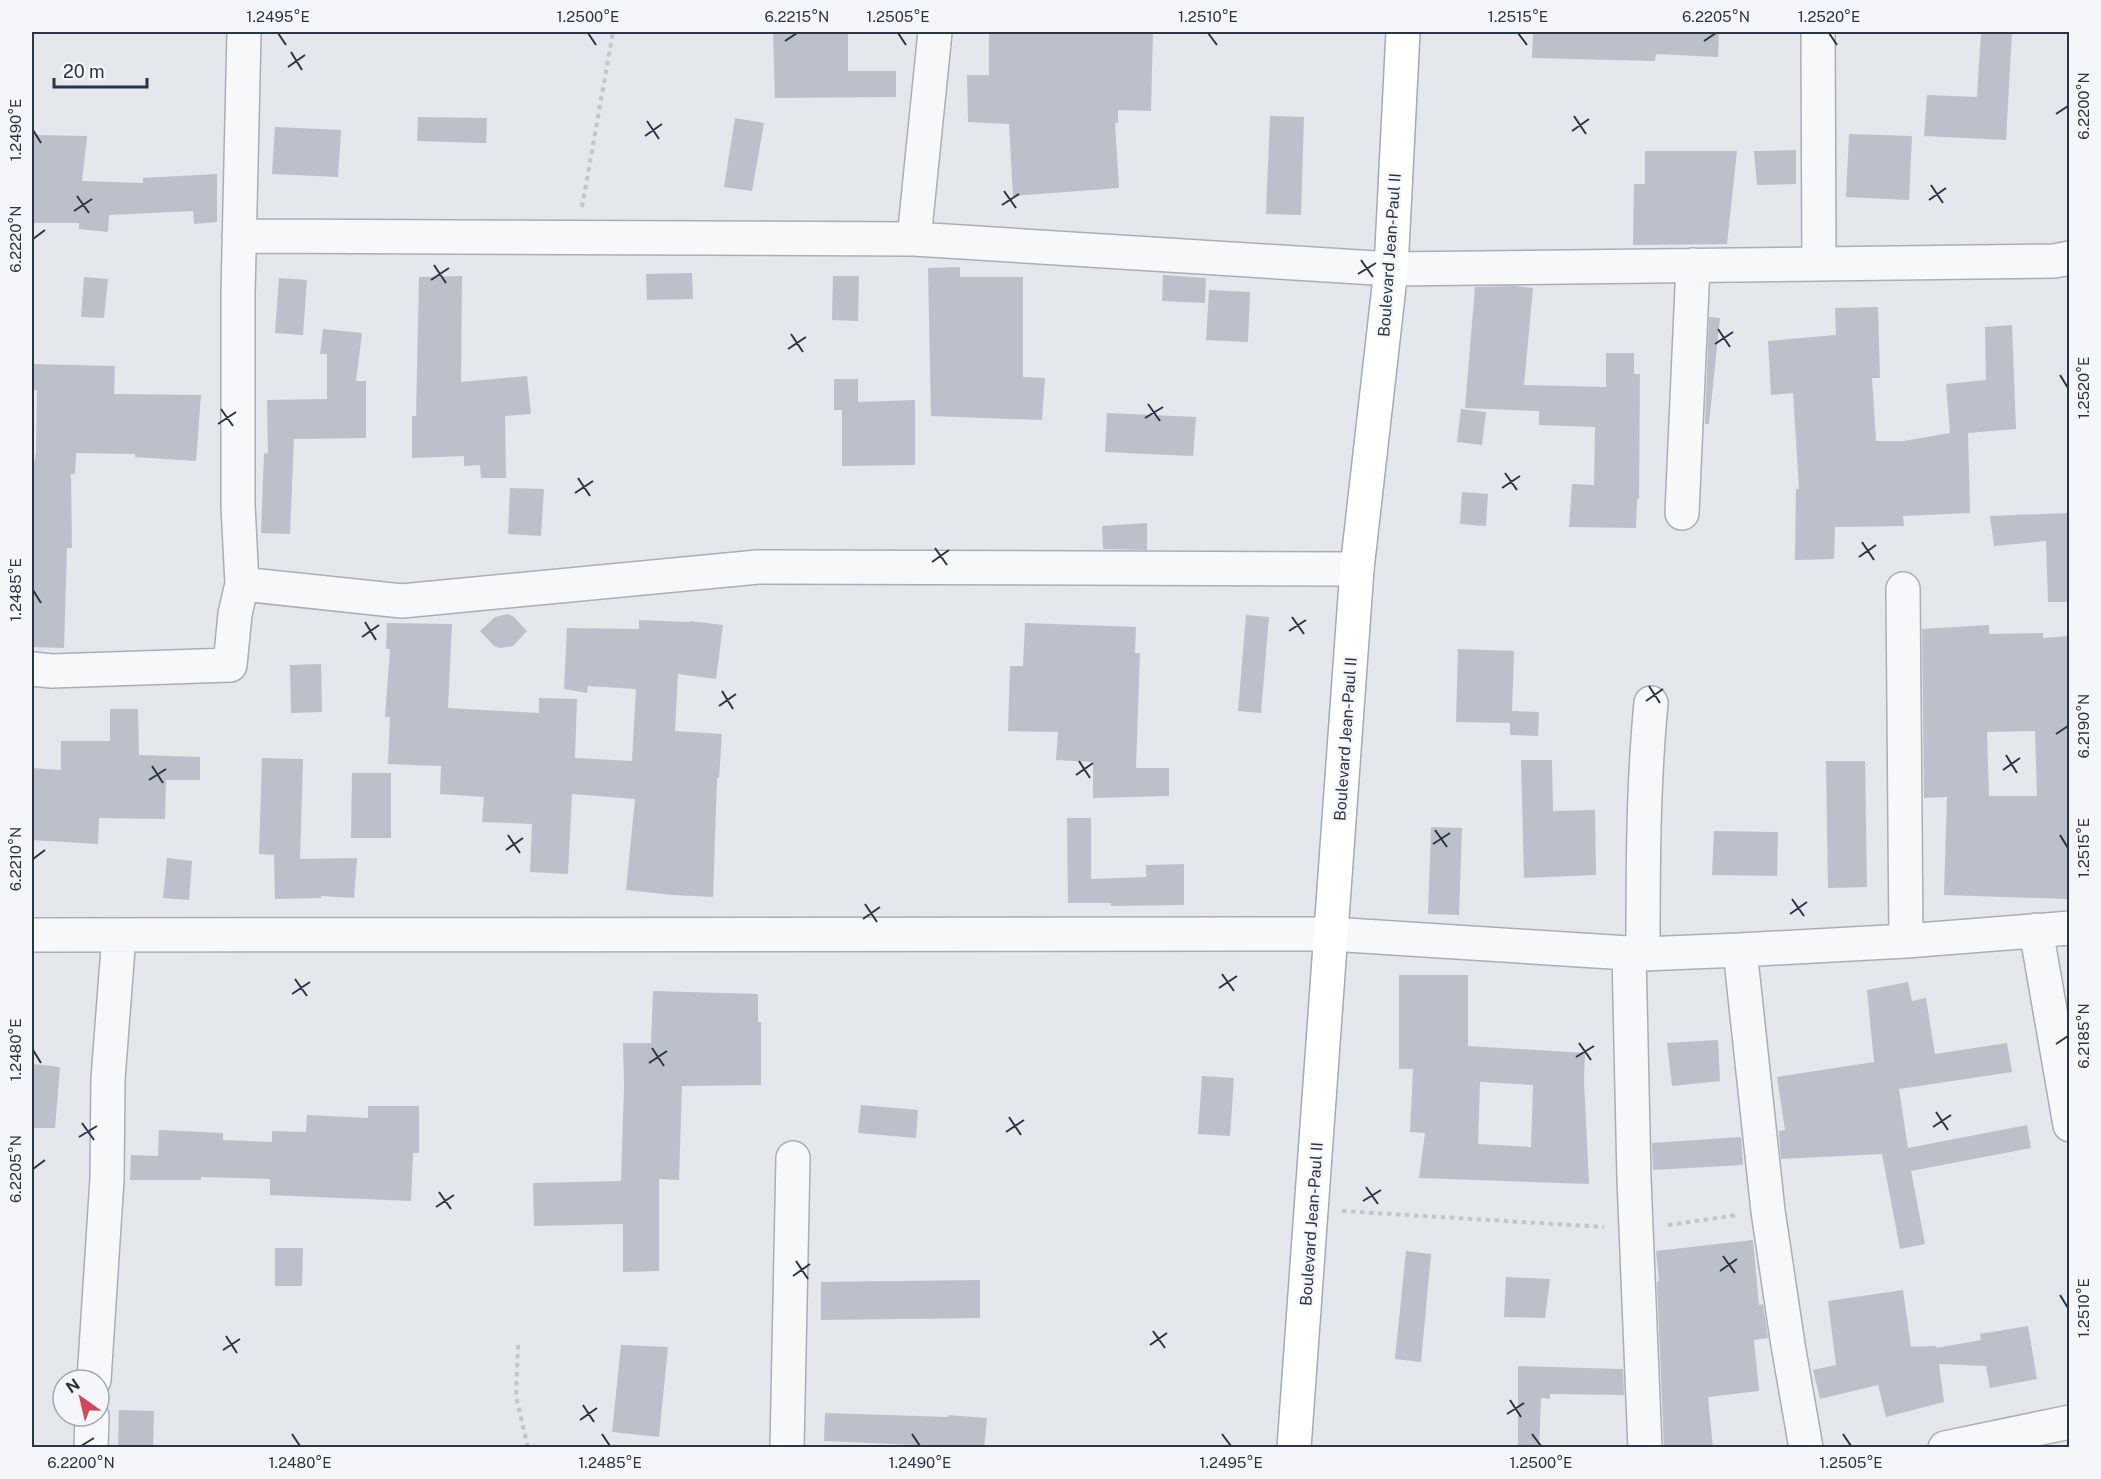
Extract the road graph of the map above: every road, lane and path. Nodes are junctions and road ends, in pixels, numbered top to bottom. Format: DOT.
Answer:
graph roads {
  1 [pos="244,32"];
  2 [pos="613,32"];
  3 [pos="935,32"];
  4 [pos="1403,32"];
  5 [pos="1818,32"];
  6 [pos="239,236"];
  7 [pos="577,237"];
  8 [pos="914,239"];
  9 [pos="2070,258"];
  10 [pos="1819,264"];
  11 [pos="1693,265"];
  12 [pos="1391,269"];
  13 [pos="1682,513"];
  14 [pos="1357,568"];
  15 [pos="242,584"];
  16 [pos="1903,588"];
  17 [pos="32,669"];
  18 [pos="1651,703"];
  19 [pos="2070,928"];
  20 [pos="2036,930"];
  21 [pos="32,934"];
  22 [pos="119,934"];
  23 [pos="1331,934"];
  24 [pos="1906,940"];
  25 [pos="1740,950"];
  26 [pos="1636,953"];
  27 [pos="2070,1125"];
  28 [pos="793,1158"];
  29 [pos="1312,1209"];
  30 [pos="1768,1211"];
  31 [pos="1636,1230"];
  32 [pos="518,1345"];
  33 [pos="95,1368"];
  34 [pos="2070,1422"];
  35 [pos="92,1428"];
  36 [pos="91,1448"];
  37 [pos="528,1448"];
  38 [pos="787,1448"];
  39 [pos="1294,1448"];
  40 [pos="1645,1448"];
  41 [pos="1806,1448"];
  42 [pos="1944,1448"];
  1 -- 6 [label="street"];
  2 -- 7 [label="path"];
  3 -- 8 [label="street"];
  4 -- 12 [label="main road, Boulevard Jean-Paul II"];
  5 -- 10 [label="street"];
  6 -- 7 [label="street"];
  6 -- 15 [label="street"];
  7 -- 8 [label="street"];
  8 -- 12 [label="street"];
  9 -- 10 [label="street"];
  10 -- 11 [label="street"];
  11 -- 12 [label="street"];
  11 -- 13 [label="street"];
  12 -- 14 [label="main road, Boulevard Jean-Paul II"];
  14 -- 15 [label="street"];
  14 -- 23 [label="main road, Boulevard Jean-Paul II"];
  15 -- 17 [label="street"];
  16 -- 24 [label="street"];
  18 -- 26 [label="street"];
  19 -- 20 [label="street"];
  20 -- 24 [label="street"];
  20 -- 27 [label="street"];
  21 -- 22 [label="street"];
  22 -- 23 [label="street"];
  22 -- 33 [label="street"];
  23 -- 26 [label="street"];
  23 -- 29 [label="main road, Boulevard Jean-Paul II"];
  24 -- 25 [label="street"];
  25 -- 26 [label="street"];
  25 -- 30 [label="street"];
  26 -- 31 [label="street"];
  28 -- 38 [label="street"];
  29 -- 31 [label="path"];
  29 -- 39 [label="main road, Boulevard Jean-Paul II"];
  30 -- 31 [label="path"];
  30 -- 41 [label="street"];
  31 -- 40 [label="street"];
  32 -- 37 [label="path"];
  34 -- 42 [label="street"];
  35 -- 36 [label="street"];
}
